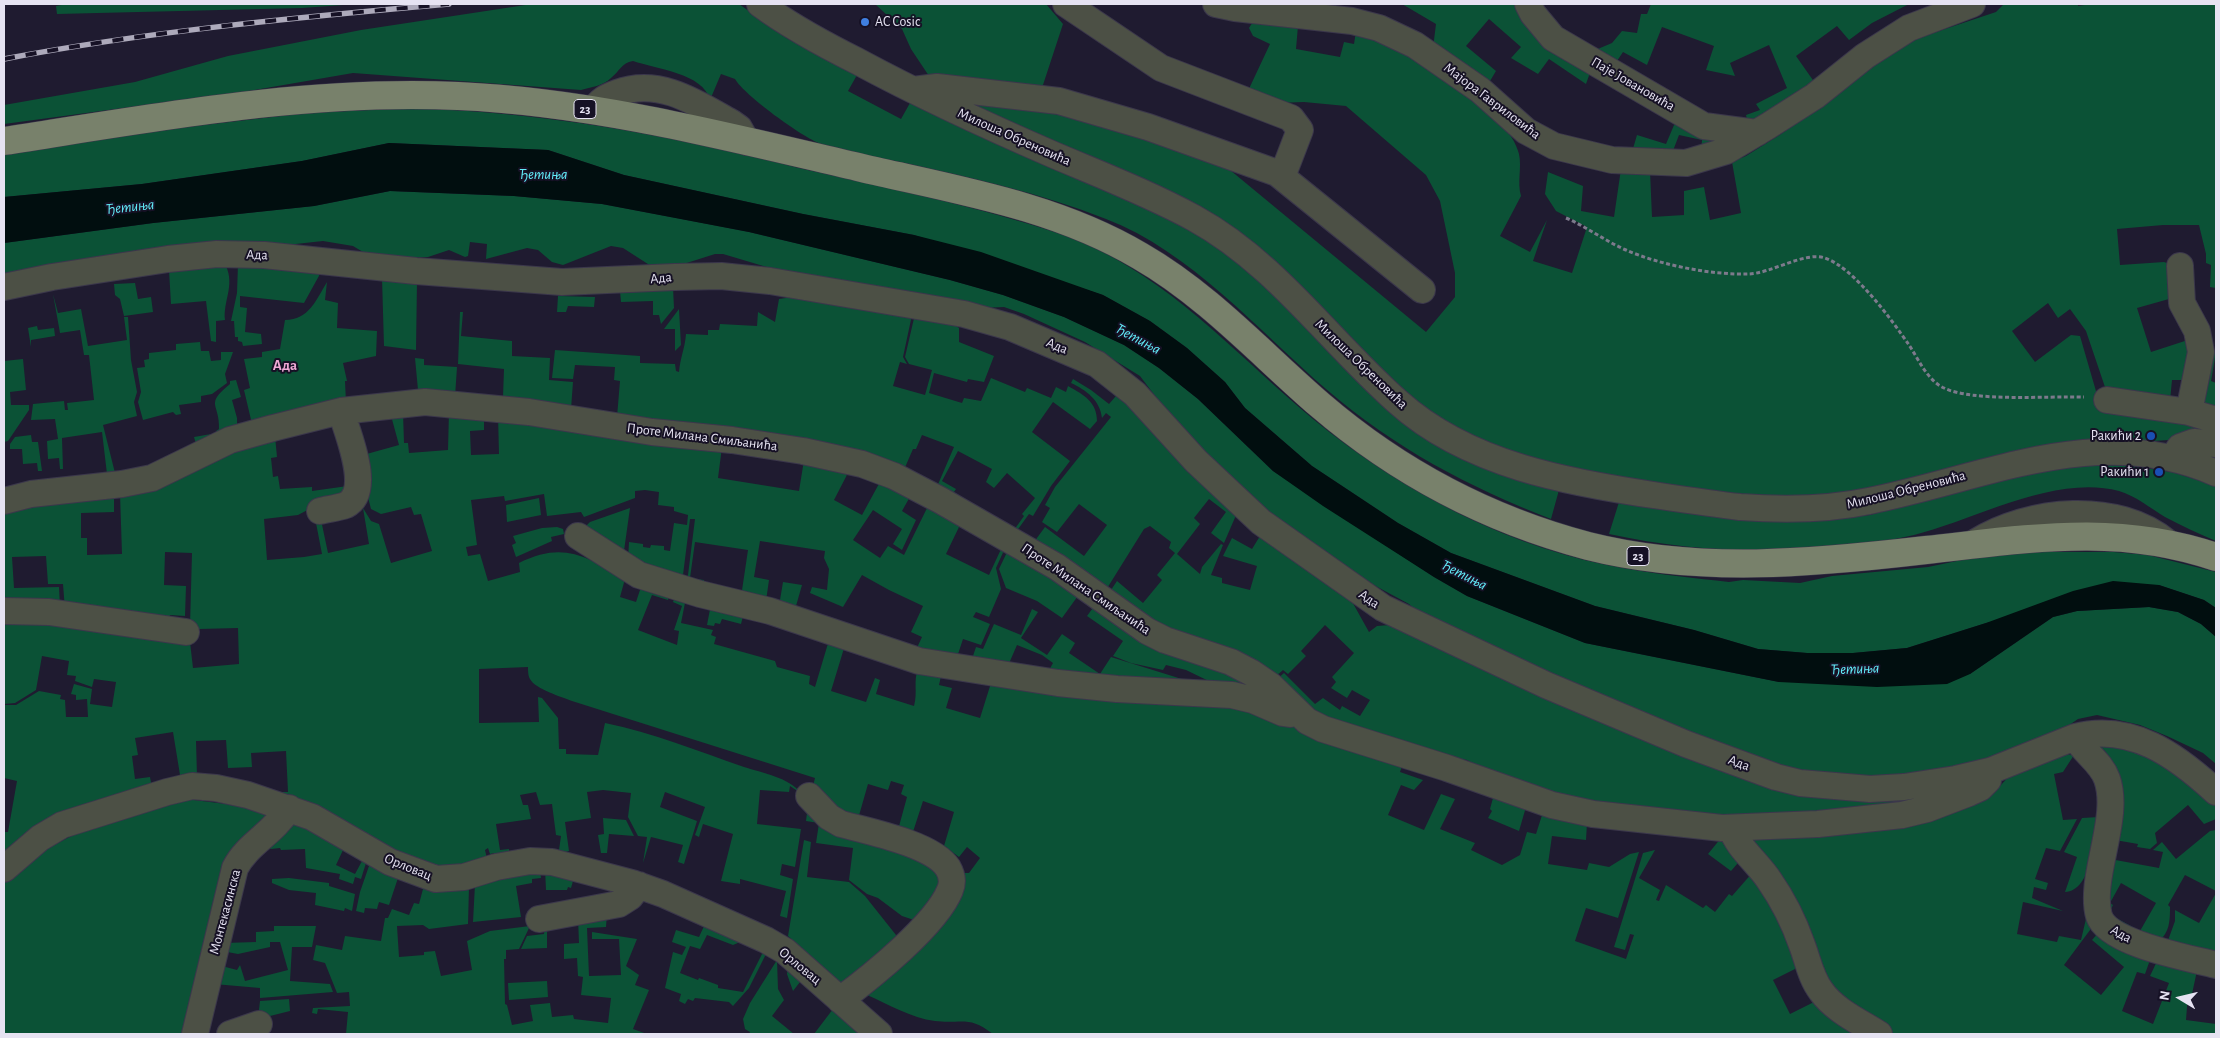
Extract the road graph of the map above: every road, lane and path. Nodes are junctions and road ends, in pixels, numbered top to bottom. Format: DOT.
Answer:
graph roads {
  1 [pos="760,4"];
  2 [pos="1066,4"];
  3 [pos="1216,4"];
  4 [pos="1528,4"];
  5 [pos="1972,4"];
  6 [pos="912,90"];
  7 [pos="1757,133"];
  8 [pos="4,141"];
  9 [pos="1277,174"];
  10 [pos="1566,218"];
  11 [pos="2180,266"];
  12 [pos="4,287"];
  13 [pos="1422,290"];
  14 [pos="2106,400"];
  15 [pos="341,411"];
  16 [pos="2189,412"];
  17 [pos="2216,420"];
  18 [pos="2216,444"];
  19 [pos="2174,457"];
  20 [pos="2216,473"];
  21 [pos="4,501"];
  22 [pos="320,511"];
  23 [pos="578,536"];
  24 [pos="2216,557"];
  25 [pos="4,611"];
  26 [pos="186,632"];
  27 [pos="1296,711"];
  28 [pos="2075,737"];
  29 [pos="1990,771"];
  30 [pos="2216,792"];
  31 [pos="809,796"];
  32 [pos="289,808"];
  33 [pos="1731,828"];
  34 [pos="4,869"];
  35 [pos="640,885"];
  36 [pos="539,919"];
  37 [pos="2216,965"];
  38 [pos="840,1000"];
  39 [pos="259,1024"];
  40 [pos="195,1034"];
  41 [pos="230,1034"];
  42 [pos="880,1034"];
  43 [pos="1879,1034"];
  1 -- 6 [label="street, Милоша Обреновића"];
  2 -- 9 [label="street"];
  3 -- 7 [label="street, Мајора Гавриловића"];
  4 -- 7 [label="street, Паје Јовановића"];
  5 -- 7 [label="street, Мајора Гавриловића"];
  6 -- 9 [label="street"];
  6 -- 19 [label="street, Милоша Обреновића"];
  8 -- 24 [label="main road, 23"];
  9 -- 13 [label="street"];
  10 -- 14 [label="path"];
  11 -- 16 [label="street"];
  12 -- 29 [label="street, Ада"];
  14 -- 16 [label="street"];
  15 -- 21 [label="street, Проте Милана Смиљанића"];
  15 -- 22 [label="street"];
  15 -- 27 [label="street, Проте Милана Смиљанића"];
  16 -- 17 [label="street"];
  18 -- 19 [label="street"];
  19 -- 20 [label="street, Милоша Обреновића"];
  23 -- 27 [label="street"];
  25 -- 26 [label="street"];
  27 -- 33 [label="street"];
  28 -- 29 [label="street, Ада"];
  28 -- 30 [label="street, Ада"];
  28 -- 37 [label="street, Ада"];
  29 -- 33 [label="street"];
  31 -- 38 [label="street"];
  32 -- 34 [label="street, Орловац"];
  32 -- 35 [label="street, Орловац"];
  32 -- 40 [label="street, Монтекасинска"];
  33 -- 43 [label="street"];
  35 -- 36 [label="street"];
  35 -- 38 [label="street, Орловац"];
  38 -- 42 [label="street, Орловац"];
  39 -- 41 [label="street"];
}
